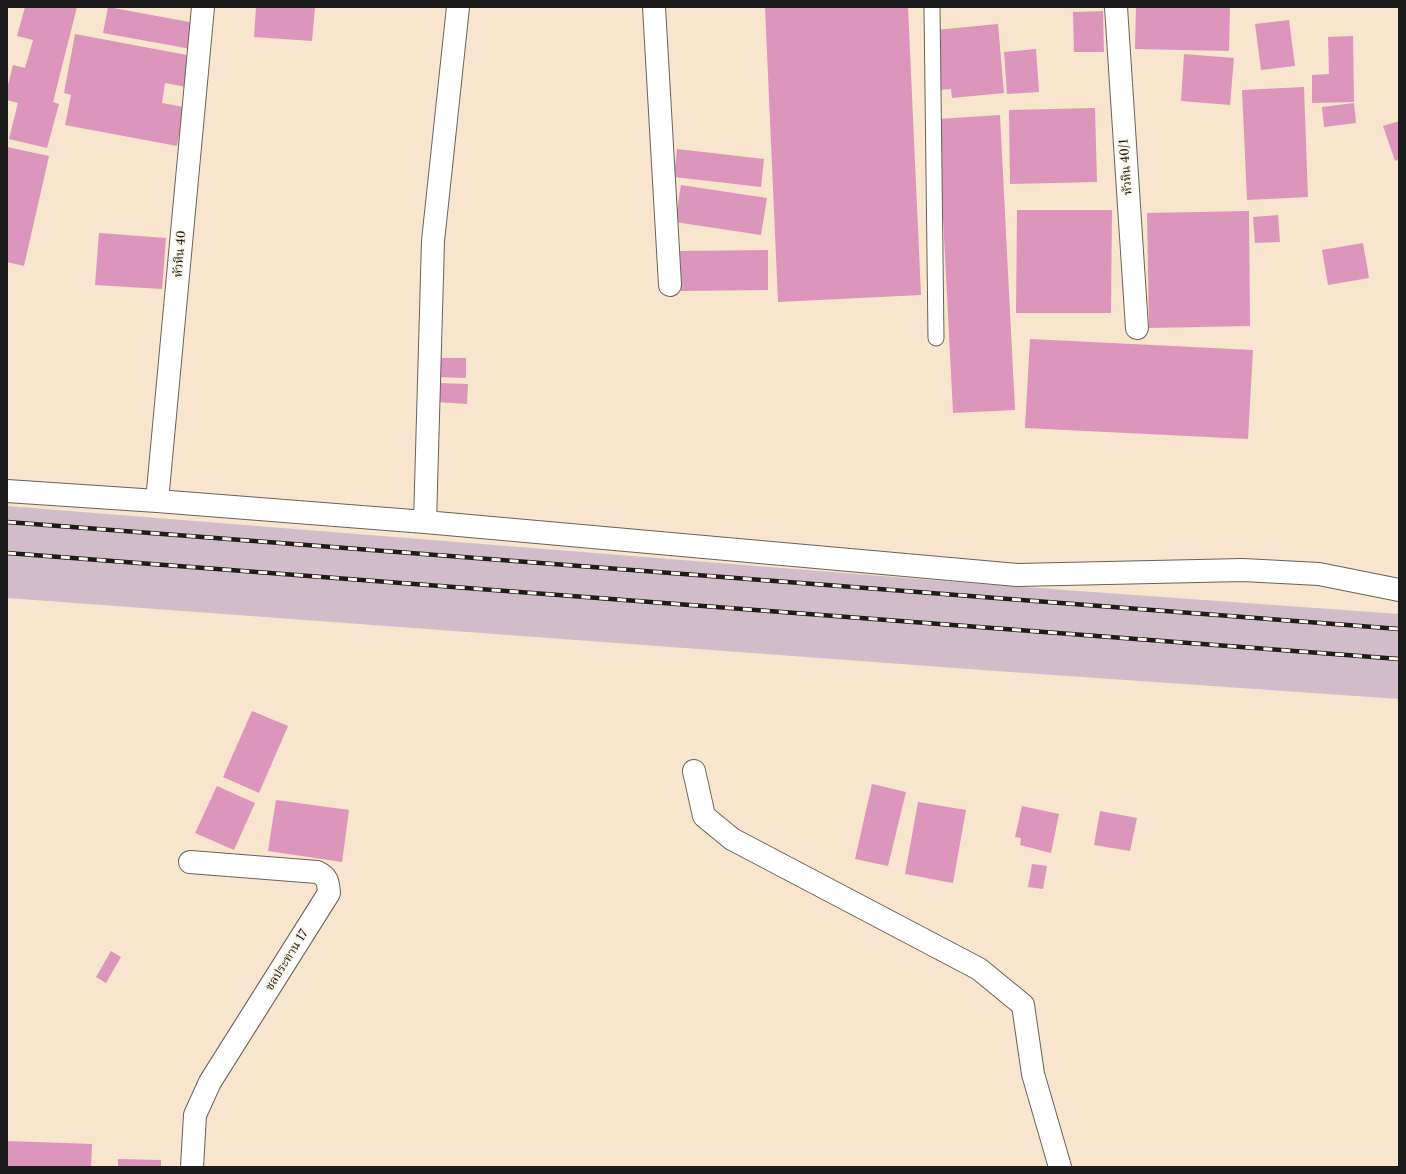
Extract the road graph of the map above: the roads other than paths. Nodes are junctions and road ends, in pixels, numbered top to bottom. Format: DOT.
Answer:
graph roads {
  1 [pos="203,7"];
  2 [pos="458,7"];
  3 [pos="654,7"];
  4 [pos="932,7"];
  5 [pos="1116,7"];
  6 [pos="670,285"];
  7 [pos="1137,328"];
  8 [pos="936,338"];
  9 [pos="7,491"];
  10 [pos="158,501"];
  11 [pos="425,522"];
  12 [pos="1399,590"];
  13 [pos="694,771"];
  14 [pos="190,862"];
  15 [pos="192,1167"];
  16 [pos="1060,1167"];
  1 -- 10 [label="street, หัวหิน 40"];
  2 -- 11 [label="street"];
  3 -- 6 [label="street"];
  4 -- 8 [label="lane"];
  5 -- 7 [label="street, หัวหิน 40/1"];
  9 -- 10 [label="street"];
  10 -- 11 [label="street"];
  11 -- 12 [label="street"];
  13 -- 16 [label="street"];
  14 -- 15 [label="street, ชลประทาน 17"];
}
